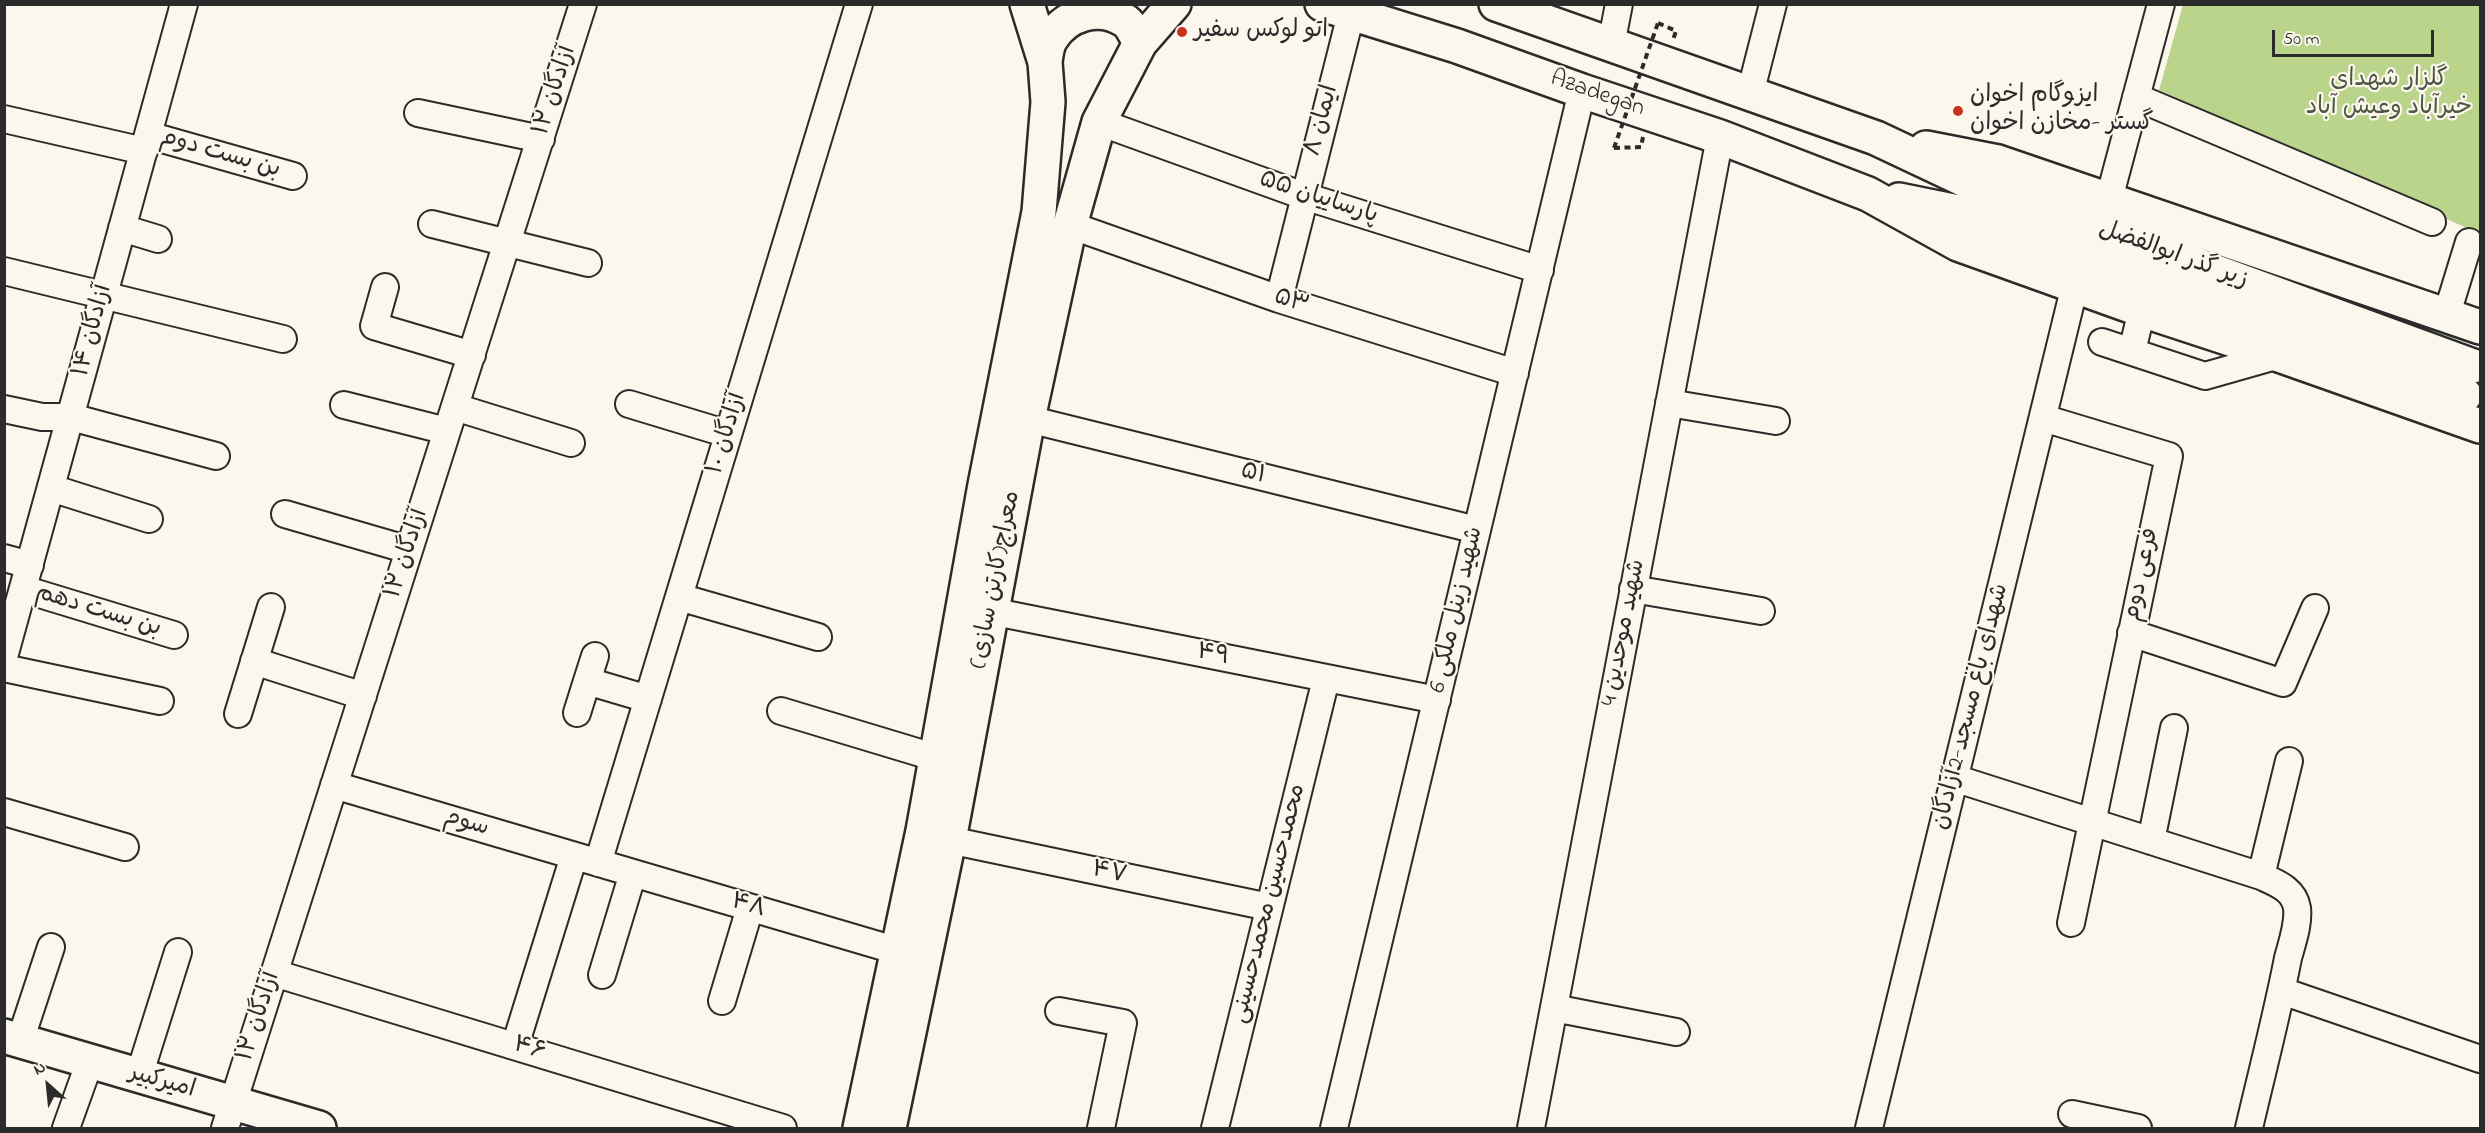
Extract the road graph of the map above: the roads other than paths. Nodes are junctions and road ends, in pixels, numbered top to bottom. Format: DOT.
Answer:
graph roads {
  1 [pos="583,4"];
  2 [pos="859,4"];
  3 [pos="1027,4"];
  4 [pos="1174,4"];
  5 [pos="1496,4"];
  6 [pos="1618,4"];
  7 [pos="1773,4"];
  8 [pos="2161,4"];
  9 [pos="184,5"];
  10 [pos="1337,9"];
  11 [pos="1140,43"];
  12 [pos="1611,45"];
  13 [pos="1045,62"];
  14 [pos="1582,91"];
  15 [pos="1750,94"];
  16 [pos="2136,97"];
  17 [pos="418,113"];
  18 [pos="4,119"];
  19 [pos="1099,123"];
  20 [pos="1720,137"];
  21 [pos="1876,138"];
  22 [pos="541,139"];
  23 [pos="146,143"];
  24 [pos="293,176"];
  25 [pos="1868,194"];
  26 [pos="1304,196"];
  27 [pos="2109,199"];
  28 [pos="2432,222"];
  29 [pos="432,224"];
  30 [pos="1070,225"];
  31 [pos="122,228"];
  32 [pos="158,239"];
  33 [pos="2469,242"];
  34 [pos="507,244"];
  35 [pos="588,263"];
  36 [pos="1540,270"];
  37 [pos="4,271"];
  38 [pos="2075,285"];
  39 [pos="385,287"];
  40 [pos="104,295"];
  41 [pos="1279,299"];
  42 [pos="2142,310"];
  43 [pos="2446,317"];
  44 [pos="2481,327"];
  45 [pos="283,339"];
  46 [pos="2102,342"];
  47 [pos="2132,351"];
  48 [pos="472,355"];
  49 [pos="2279,355"];
  50 [pos="1515,373"];
  51 [pos="1669,403"];
  52 [pos="629,404"];
  53 [pos="344,405"];
  54 [pos="455,407"];
  55 [pos="4,409"];
  56 [pos="71,417"];
  57 [pos="2043,418"];
  58 [pos="1028,419"];
  59 [pos="1776,421"];
  60 [pos="2481,426"];
  61 [pos="447,431"];
  62 [pos="728,434"];
  63 [pos="572,442"];
  64 [pos="216,456"];
  65 [pos="51,489"];
  66 [pos="285,513"];
  67 [pos="149,519"];
  68 [pos="1477,530"];
  69 [pos="409,550"];
  70 [pos="4,558"];
  71 [pos="30,565"];
  72 [pos="23,589"];
  73 [pos="1633,589"];
  74 [pos="679,597"];
  75 [pos="271,608"];
  76 [pos="2315,608"];
  77 [pos="990,611"];
  78 [pos="1761,611"];
  79 [pos="2131,633"];
  80 [pos="174,635"];
  81 [pos="818,637"];
  82 [pos="595,656"];
  83 [pos="4,657"];
  84 [pos="254,661"];
  85 [pos="4,668"];
  86 [pos="1326,679"];
  87 [pos="587,681"];
  88 [pos="363,696"];
  89 [pos="648,699"];
  90 [pos="1437,700"];
  91 [pos="160,701"];
  92 [pos="781,711"];
  93 [pos="577,713"];
  94 [pos="238,714"];
  95 [pos="2174,728"];
  96 [pos="937,758"];
  97 [pos="2289,761"];
  98 [pos="1954,778"];
  99 [pos="334,785"];
  100 [pos="4,812"];
  101 [pos="2092,822"];
  102 [pos="949,840"];
  103 [pos="2151,841"];
  104 [pos="125,847"];
  105 [pos="586,859"];
  106 [pos="633,873"];
  107 [pos="2261,876"];
  108 [pos="1269,907"];
  109 [pos="750,908"];
  110 [pos="2071,923"];
  111 [pos="51,947"];
  112 [pos="898,951"];
  113 [pos="178,952"];
  114 [pos="274,973"];
  115 [pos="602,975"];
  116 [pos="2282,991"];
  117 [pos="722,1001"];
  118 [pos="1554,1008"];
  119 [pos="1059,1011"];
  120 [pos="1676,1032"];
  121 [pos="12,1039"];
  122 [pos="515,1046"];
  123 [pos="2481,1059"];
  124 [pos="90,1061"];
  125 [pos="139,1076"];
  126 [pos="2072,1114"];
  127 [pos="229,1116"];
  128 [pos="66,1128"];
  129 [pos="320,1128"];
  130 [pos="783,1128"];
  131 [pos="884,1128"];
  132 [pos="1101,1128"];
  133 [pos="1215,1128"];
  134 [pos="1334,1128"];
  135 [pos="1531,1128"];
  136 [pos="1869,1128"];
  137 [pos="2138,1128"];
  138 [pos="2249,1128"];
  1 -- 22 [label="street, ۱۲ آزادگان"];
  2 -- 62 [label="street, ۱۰ آزادگان"];
  3 -- 13 [label="main road"];
  4 -- 11 [label="main road, معراج(کارتن سازی)"];
  5 -- 12 [label="main road"];
  6 -- 12 [label="street"];
  7 -- 15 [label="street"];
  8 -- 16 [label="street"];
  9 -- 23 [label="street, ۱۴ آزادگان"];
  10 -- 14 [label="main road, Azadegan"];
  10 -- 26 [label="street, ۸ ایمان"];
  11 -- 13 [label="main road"];
  11 -- 19 [label="main road, معراج(کارتن سازی)"];
  12 -- 15 [label="main road"];
  13 -- 96 [label="main road, معراج(کارتن سازی)"];
  14 -- 20 [label="main road, Azadegan"];
  14 -- 36 [label="street, 6 شهید زینل ملکی"];
  15 -- 21 [label="main road"];
  16 -- 27 [label="street"];
  16 -- 28 [label="street"];
  17 -- 22 [label="street"];
  18 -- 23 [label="street, بن بست دوم"];
  19 -- 26 [label="street, پارساییان ۵۵"];
  19 -- 30 [label="main road, معراج(کارتن سازی)"];
  20 -- 25 [label="main road, Azadegan"];
  20 -- 51 [label="street, 4 شهید موحدین"];
  21 -- 25 [label="main road, زیر گذر ابوالفضل"];
  21 -- 27 [label="main road"];
  22 -- 34 [label="street, ۱۲ آزادگان"];
  23 -- 24 [label="street, بن بست دوم"];
  23 -- 31 [label="street, ۱۴ آزادگان"];
  25 -- 38 [label="main road"];
  26 -- 36 [label="street, پارساییان ۵۵"];
  26 -- 41 [label="street, ۸ ایمان"];
  27 -- 43 [label="main road"];
  29 -- 34 [label="street"];
  30 -- 41 [label="street, ۵۳"];
  30 -- 58 [label="main road, معراج(کارتن سازی)"];
  31 -- 32 [label="street"];
  31 -- 40 [label="street, ۱۴ آزادگان"];
  33 -- 43 [label="street"];
  34 -- 35 [label="street"];
  34 -- 48 [label="street, ۱۲ آزادگان"];
  36 -- 50 [label="street, 6 شهید زینل ملکی"];
  37 -- 40 [label="street"];
  38 -- 42 [label="main road"];
  38 -- 57 [label="street, شهدای‌ باغ مسجد-2آزادگان"];
  39 -- 48 [label="street"];
  40 -- 45 [label="street"];
  40 -- 56 [label="street, ۱۴ آزادگان"];
  41 -- 50 [label="street, ۵۳"];
  42 -- 47 [label="street"];
  42 -- 49 [label="main road"];
  43 -- 44 [label="main road"];
  46 -- 47 [label="street"];
  47 -- 49 [label="street"];
  48 -- 54 [label="street, ۱۲ آزادگان"];
  49 -- 60 [label="main road"];
  50 -- 68 [label="street, 6 شهید زینل ملکی"];
  51 -- 59 [label="street"];
  51 -- 73 [label="street, 4 شهید موحدین"];
  52 -- 62 [label="street"];
  53 -- 61 [label="street"];
  54 -- 61 [label="street, ۱۲ آزادگان"];
  54 -- 63 [label="street"];
  55 -- 56 [label="street"];
  56 -- 64 [label="street"];
  56 -- 65 [label="street, ۱۴ آزادگان"];
  57 -- 79 [label="street, فرعی دوم"];
  57 -- 98 [label="street, شهدای‌ باغ مسجد-2آزادگان"];
  58 -- 68 [label="street, ۵۱"];
  58 -- 77 [label="main road, معراج(کارتن سازی)"];
  61 -- 69 [label="street, ۱۲ آزادگان"];
  62 -- 74 [label="street, ۱۰ آزادگان"];
  65 -- 67 [label="street"];
  65 -- 71 [label="street, ۱۴ آزادگان"];
  66 -- 69 [label="street"];
  68 -- 90 [label="street, 6 شهید زینل ملکی"];
  69 -- 88 [label="street, ۱۲ آزادگان"];
  70 -- 71 [label="street"];
  71 -- 72 [label="street, ۱۴ آزادگان"];
  72 -- 80 [label="street, بن بست دهم"];
  72 -- 83 [label="street, ۱۴ آزادگان"];
  73 -- 78 [label="street"];
  73 -- 118 [label="street, 4 شهید موحدین"];
  74 -- 81 [label="street"];
  74 -- 89 [label="street, ۱۰ آزادگان"];
  75 -- 84 [label="street"];
  76 -- 79 [label="street"];
  77 -- 86 [label="street, ۴۹"];
  77 -- 102 [label="main road, معراج(کارتن سازی)"];
  79 -- 101 [label="street, فرعی دوم"];
  82 -- 87 [label="street"];
  84 -- 88 [label="street"];
  84 -- 94 [label="street"];
  85 -- 91 [label="street"];
  86 -- 90 [label="street, ۴۹"];
  86 -- 108 [label="street, محمدحسین محمدحسینی"];
  87 -- 89 [label="street"];
  87 -- 93 [label="street"];
  88 -- 99 [label="street, ۱۲ آزادگان"];
  89 -- 105 [label="street, ۱۰ آزادگان"];
  90 -- 134 [label="street, 6 شهید زینل ملکی"];
  92 -- 96 [label="street"];
  95 -- 103 [label="street"];
  96 -- 112 [label="main road, معراج(کارتن سازی)"];
  97 -- 107 [label="street"];
  98 -- 101 [label="street"];
  98 -- 136 [label="street, شهدای‌ باغ مسجد-2آزادگان"];
  99 -- 105 [label="street, سوم"];
  99 -- 114 [label="street, ۱۲ آزادگان"];
  100 -- 104 [label="street"];
  101 -- 103 [label="street"];
  101 -- 110 [label="street, فرعی دوم"];
  102 -- 108 [label="street, ۴۷"];
  102 -- 131 [label="main road, معراج(کارتن سازی)"];
  103 -- 107 [label="street"];
  105 -- 106 [label="street, ۴۸"];
  105 -- 122 [label="street, ۱۰ آزادگان"];
  106 -- 109 [label="street, ۴۸"];
  106 -- 115 [label="street"];
  107 -- 116 [label="street"];
  108 -- 133 [label="street, محمدحسین محمدحسینی"];
  109 -- 112 [label="street, ۴۸"];
  109 -- 117 [label="street"];
  111 -- 121 [label="street"];
  112 -- 131 [label="main road, معراج(کارتن سازی)"];
  113 -- 125 [label="street"];
  114 -- 122 [label="street, ۴۶"];
  114 -- 127 [label="street, ۱۲ آزادگان"];
  116 -- 123 [label="street"];
  116 -- 138 [label="street"];
  118 -- 120 [label="street"];
  118 -- 135 [label="street, 4 شهید موحدین"];
  119 -- 132 [label="street"];
  121 -- 124 [label="main road, امیرکبیر"];
  122 -- 130 [label="street, ۴۶"];
  124 -- 125 [label="main road, امیرکبیر"];
  124 -- 128 [label="street"];
  125 -- 127 [label="main road, امیرکبیر"];
  126 -- 137 [label="street"];
  127 -- 129 [label="main road, امیرکبیر"];
}
